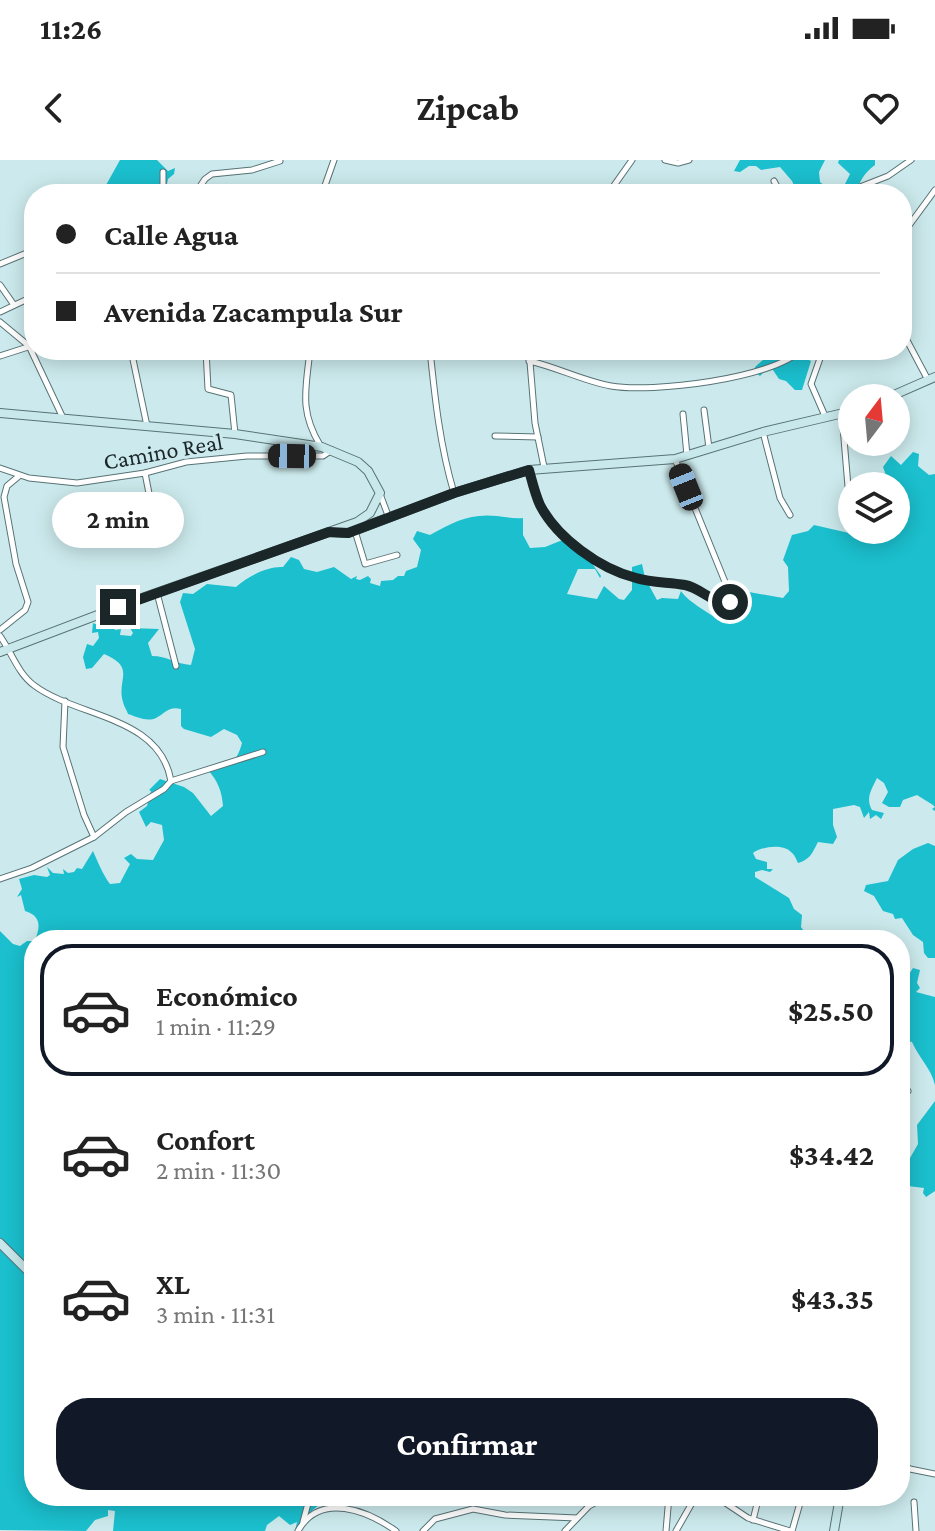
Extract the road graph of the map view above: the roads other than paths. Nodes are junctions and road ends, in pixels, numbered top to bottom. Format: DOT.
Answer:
graph roads {
  1 [pos="334,160"];
  2 [pos="632,160"];
  3 [pos="665,160"];
  4 [pos="689,160"];
  5 [pos="911,160"];
  6 [pos="280,161"];
  7 [pos="163,172"];
  8 [pos="774,181"];
  9 [pos="163,184"];
  10 [pos="202,184"];
  11 [pos="326,184"];
  12 [pos="615,184"];
  13 [pos="776,184"];
  14 [pos="868,184"];
  15 [pos="935,190"];
  16 [pos="912,221"];
  17 [pos="24,254"];
  18 [pos="0,264"];
  19 [pos="0,285"];
  20 [pos="24,300"];
  21 [pos="14,305"];
  22 [pos="0,312"];
  23 [pos="1,324"];
  24 [pos="24,342"];
  25 [pos="912,347"];
  26 [pos="24,348"];
  27 [pos="0,356"];
  28 [pos="36,360"];
  29 [pos="133,360"];
  30 [pos="207,360"];
  31 [pos="309,360"];
  32 [pos="431,360"];
  33 [pos="786,360"];
  34 [pos="819,360"];
  35 [pos="529,361"];
  36 [pos="932,378"];
  37 [pos="910,388"];
  38 [pos="704,410"];
  39 [pos="0,413"];
  40 [pos="683,414"];
  41 [pos="838,415"];
  42 [pos="825,416"];
  43 [pos="63,419"];
  44 [pos="147,426"];
  45 [pos="763,432"];
  46 [pos="235,434"];
  47 [pos="495,436"];
  48 [pos="538,437"];
  49 [pos="322,447"];
  50 [pos="709,449"];
  51 [pos="332,450"];
  52 [pos="688,456"];
  53 [pos="675,459"];
  54 [pos="544,467"];
  55 [pos="0,468"];
  56 [pos="529,470"];
  57 [pos="145,473"];
  58 [pos="20,476"];
  59 [pos="380,493"];
  60 [pos="454,493"];
  61 [pos="790,515"];
  62 [pos="389,518"];
  63 [pos="355,531"];
  64 [pos="329,532"];
  65 [pos="158,539"];
  66 [pos="397,555"];
  67 [pos="157,592"];
  68 [pos="0,630"];
  69 [pos="0,636"];
  70 [pos="5,650"];
  71 [pos="176,666"];
  72 [pos="65,701"];
  73 [pos="263,752"];
  74 [pos="171,781"];
  75 [pos="94,837"];
  76 [pos="0,878"];
  77 [pos="0,1243"];
  78 [pos="24,1267"];
  79 [pos="910,1469"];
  80 [pos="935,1474"];
  81 [pos="914,1502"];
  82 [pos="307,1506"];
  83 [pos="589,1506"];
  84 [pos="668,1506"];
  85 [pos="688,1506"];
  86 [pos="731,1506"];
  87 [pos="756,1506"];
  88 [pos="799,1506"];
  89 [pos="838,1506"];
  90 [pos="577,1518"];
  91 [pos="753,1520"];
  92 [pos="302,1524"];
  93 [pos="772,1528"];
  94 [pos="298,1531"];
  95 [pos="396,1531"];
  96 [pos="423,1531"];
  97 [pos="565,1531"];
  98 [pos="666,1531"];
  99 [pos="676,1531"];
  100 [pos="791,1531"];
  101 [pos="834,1531"];
  102 [pos="916,1531"];
  1 -- 11 [label="street"];
  2 -- 12 [label="street"];
  3 -- 4 [label="street"];
  5 -- 14 [label="street"];
  6 -- 10 [label="street"];
  7 -- 9 [label="street"];
  8 -- 13 [label="street"];
  15 -- 16 [label="street"];
  17 -- 18 [label="street"];
  19 -- 21 [label="street"];
  20 -- 21 [label="street"];
  21 -- 22 [label="street"];
  23 -- 24 [label="street"];
  25 -- 36 [label="street"];
  26 -- 27 [label="street"];
  28 -- 43 [label="street"];
  29 -- 44 [label="street"];
  30 -- 46 [label="street"];
  31 -- 49 [label="street"];
  32 -- 60 [label="street"];
  33 -- 35 [label="street"];
  34 -- 42 [label="street"];
  35 -- 48 [label="street"];
  36 -- 37 [label="main road"];
  38 -- 50 [label="street"];
  39 -- 43 [label="main road"];
  40 -- 52 [label="street"];
  41 -- 42 [label="main road"];
  42 -- 45 [label="main road"];
  43 -- 44 [label="main road"];
  44 -- 46 [label="main road"];
  45 -- 50 [label="main road"];
  45 -- 61 [label="street"];
  46 -- 49 [label="main road"];
  47 -- 48 [label="street"];
  48 -- 54 [label="street"];
  49 -- 51 [label="main road"];
  50 -- 52 [label="main road"];
  51 -- 57 [label="street, Camino Real"];
  51 -- 59 [label="main road"];
  52 -- 53 [label="main road"];
  53 -- 54 [label="main road"];
  53 -- 56 [label="street"];
  54 -- 56 [label="main road"];
  55 -- 58 [label="street, Camino Real"];
  56 -- 60 [label="main road"];
  57 -- 58 [label="street, Camino Real"];
  57 -- 65 [label="street"];
  58 -- 68 [label="street"];
  59 -- 62 [label="street"];
  59 -- 64 [label="main road"];
  60 -- 62 [label="main road"];
  62 -- 63 [label="main road"];
  63 -- 64 [label="main road"];
  63 -- 66 [label="street"];
  64 -- 67 [label="main road"];
  67 -- 70 [label="main road"];
  67 -- 71 [label="street"];
  69 -- 70 [label="street"];
  70 -- 72 [label="street"];
  72 -- 74 [label="street"];
  72 -- 75 [label="street"];
  73 -- 74 [label="street"];
  74 -- 75 [label="street"];
  75 -- 76 [label="street"];
  77 -- 78 [label="main road"];
  79 -- 80 [label="street"];
  81 -- 102 [label="street"];
  82 -- 92 [label="street"];
  83 -- 90 [label="street"];
  84 -- 98 [label="street"];
  85 -- 99 [label="street"];
  86 -- 91 [label="street"];
  87 -- 91 [label="street"];
  88 -- 100 [label="street"];
  89 -- 101 [label="main road"];
  90 -- 96 [label="street"];
  90 -- 97 [label="street"];
  91 -- 93 [label="street"];
  92 -- 94 [label="street"];
  92 -- 95 [label="street"];
  93 -- 100 [label="street"];
}
